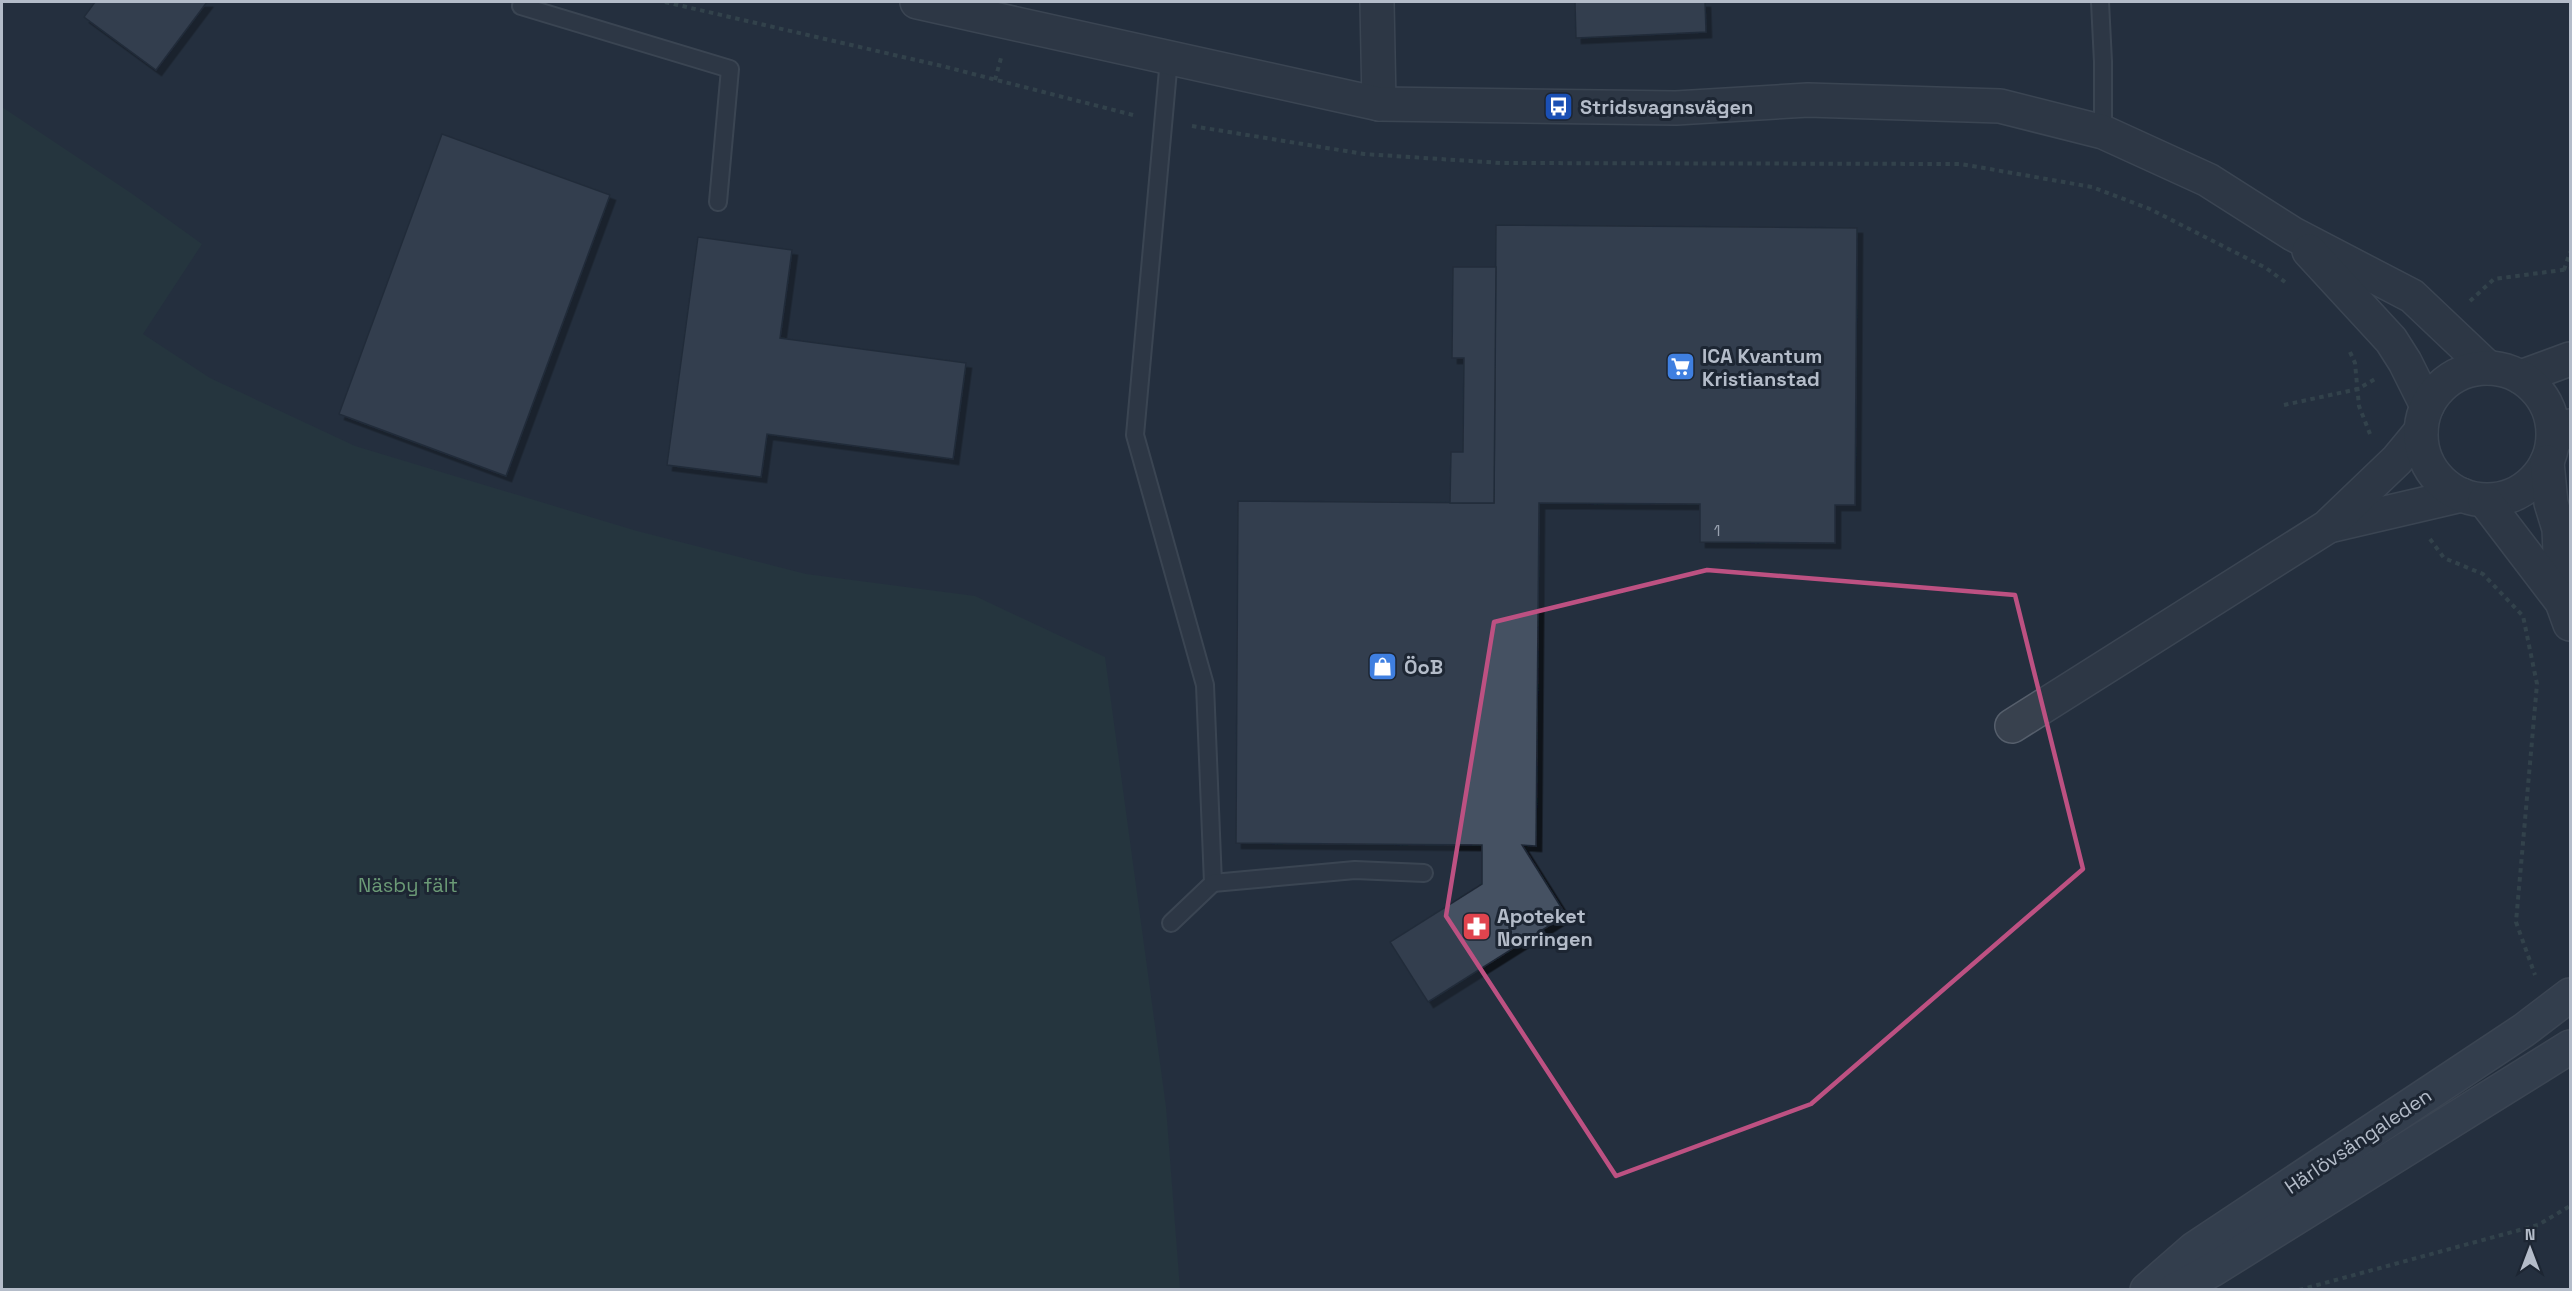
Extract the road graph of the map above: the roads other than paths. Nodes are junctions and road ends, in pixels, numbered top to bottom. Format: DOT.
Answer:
graph roads {
  1 [pos="523,2"];
  2 [pos="919,2"];
  3 [pos="1377,2"];
  4 [pos="2100,2"];
  5 [pos="1169,59"];
  6 [pos="1379,104"];
  7 [pos="2103,132"];
  8 [pos="718,202"];
  9 [pos="2293,234"];
  10 [pos="2571,359"];
  11 [pos="2488,368"];
  12 [pos="2521,377"];
  13 [pos="2424,419"];
  14 [pos="2557,442"];
  15 [pos="2474,498"];
  16 [pos="2327,527"];
  17 [pos="2566,613"];
  18 [pos="2012,726"];
  19 [pos="1424,873"];
  20 [pos="1213,882"];
  21 [pos="1171,923"];
  22 [pos="2571,995"];
  23 [pos="2571,1047"];
  24 [pos="2147,1290"];
  25 [pos="2175,1290"];
  1 -- 8 [label="lane"];
  2 -- 5 [label="street"];
  3 -- 6 [label="street"];
  4 -- 7 [label="lane"];
  5 -- 6 [label="street"];
  5 -- 20 [label="lane"];
  6 -- 7 [label="street"];
  7 -- 9 [label="street"];
  9 -- 11 [label="street"];
  9 -- 13 [label="street"];
  10 -- 12 [label="street"];
  11 -- 12 [label="street"];
  11 -- 13 [label="street"];
  12 -- 14 [label="street"];
  13 -- 15 [label="street"];
  13 -- 16 [label="street"];
  14 -- 15 [label="street"];
  14 -- 17 [label="street"];
  15 -- 16 [label="street"];
  15 -- 17 [label="street"];
  16 -- 18 [label="street"];
  19 -- 20 [label="lane"];
  20 -- 21 [label="lane"];
  22 -- 24 [label="main road, Härlövsängaleden"];
  23 -- 25 [label="main road, Härlövsängaleden"];
}
